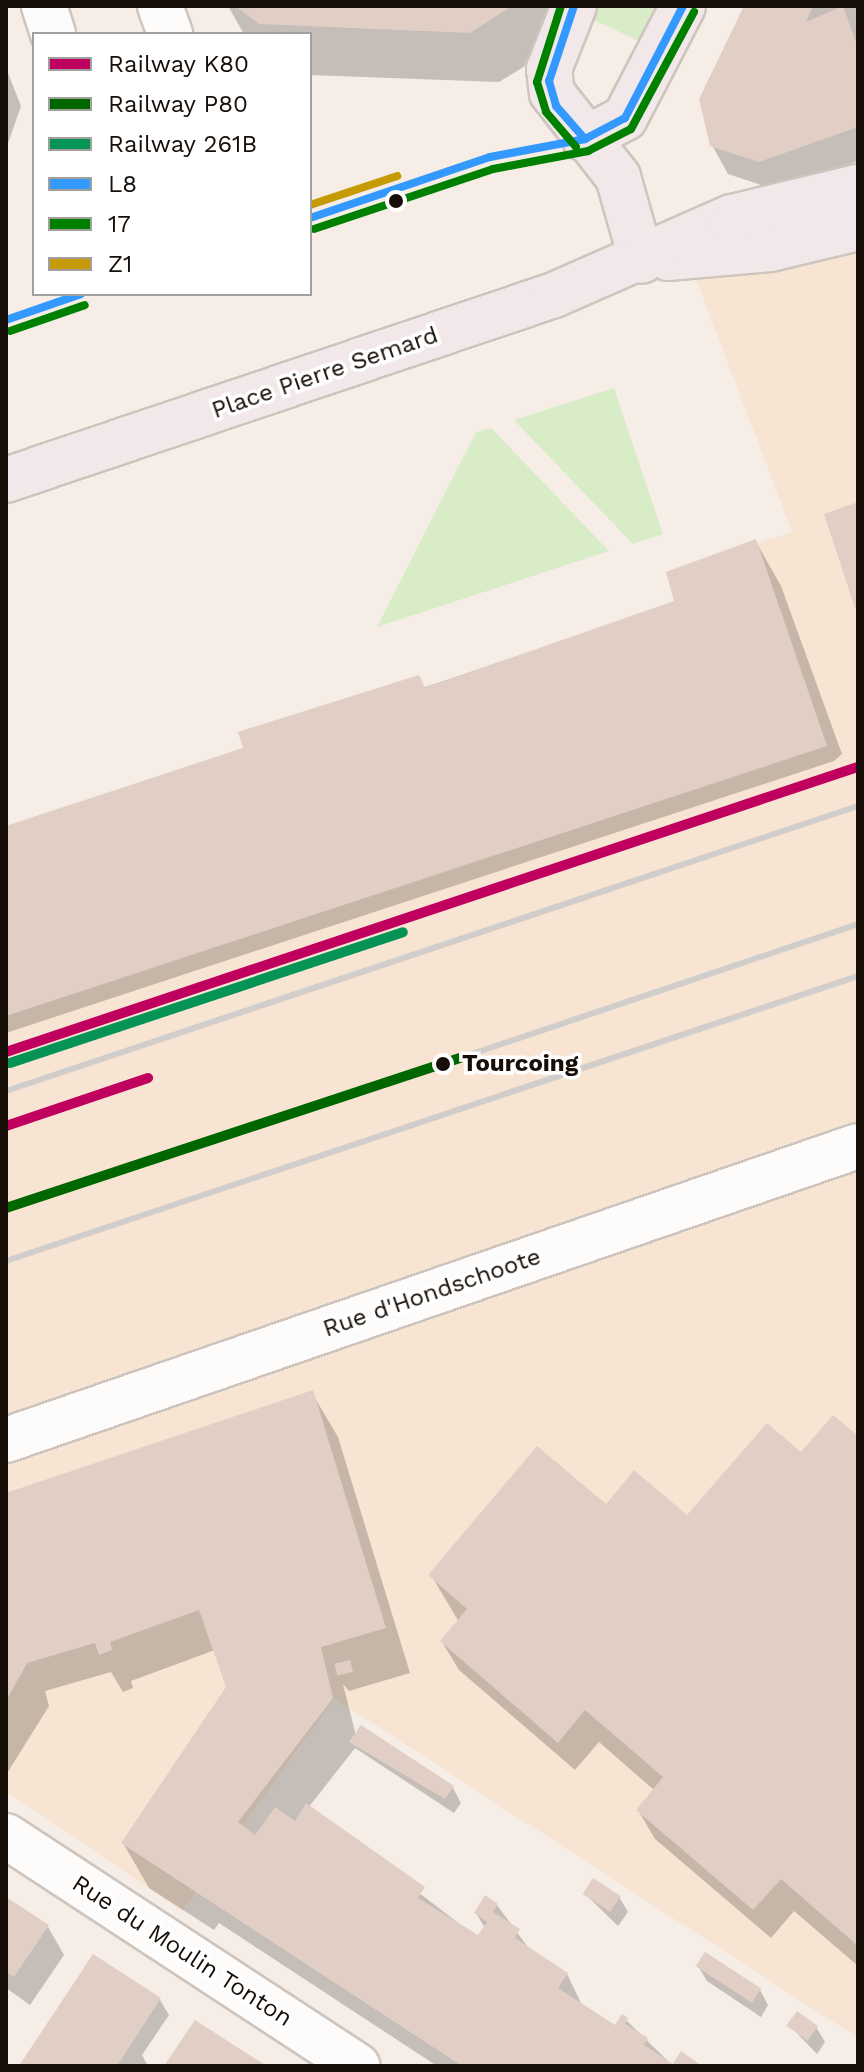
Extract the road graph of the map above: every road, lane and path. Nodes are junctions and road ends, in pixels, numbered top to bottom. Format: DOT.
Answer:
graph roads {
  1 [pos="44,6"];
  2 [pos="160,6"];
  3 [pos="574,6"];
  4 [pos="683,6"];
  5 [pos="52,32"];
  6 [pos="169,32"];
  7 [pos="585,139"];
  8 [pos="858,187"];
  9 [pos="858,228"];
  10 [pos="642,261"];
  11 [pos="6,480"];
  12 [pos="858,1146"];
  13 [pos="6,1440"];
  14 [pos="6,1836"];
  15 [pos="357,2066"];
  1 -- 5 [label="street"];
  2 -- 6 [label="street"];
  3 -- 7 [label="main road"];
  4 -- 7 [label="main road"];
  7 -- 10 [label="main road"];
  8 -- 10 [label="main road"];
  9 -- 10 [label="main road"];
  10 -- 11 [label="main road, Place Pierre Semard"];
  12 -- 13 [label="street, Rue d'Hondschoote"];
  14 -- 15 [label="street, Rue du Moulin Tonton"];
}
